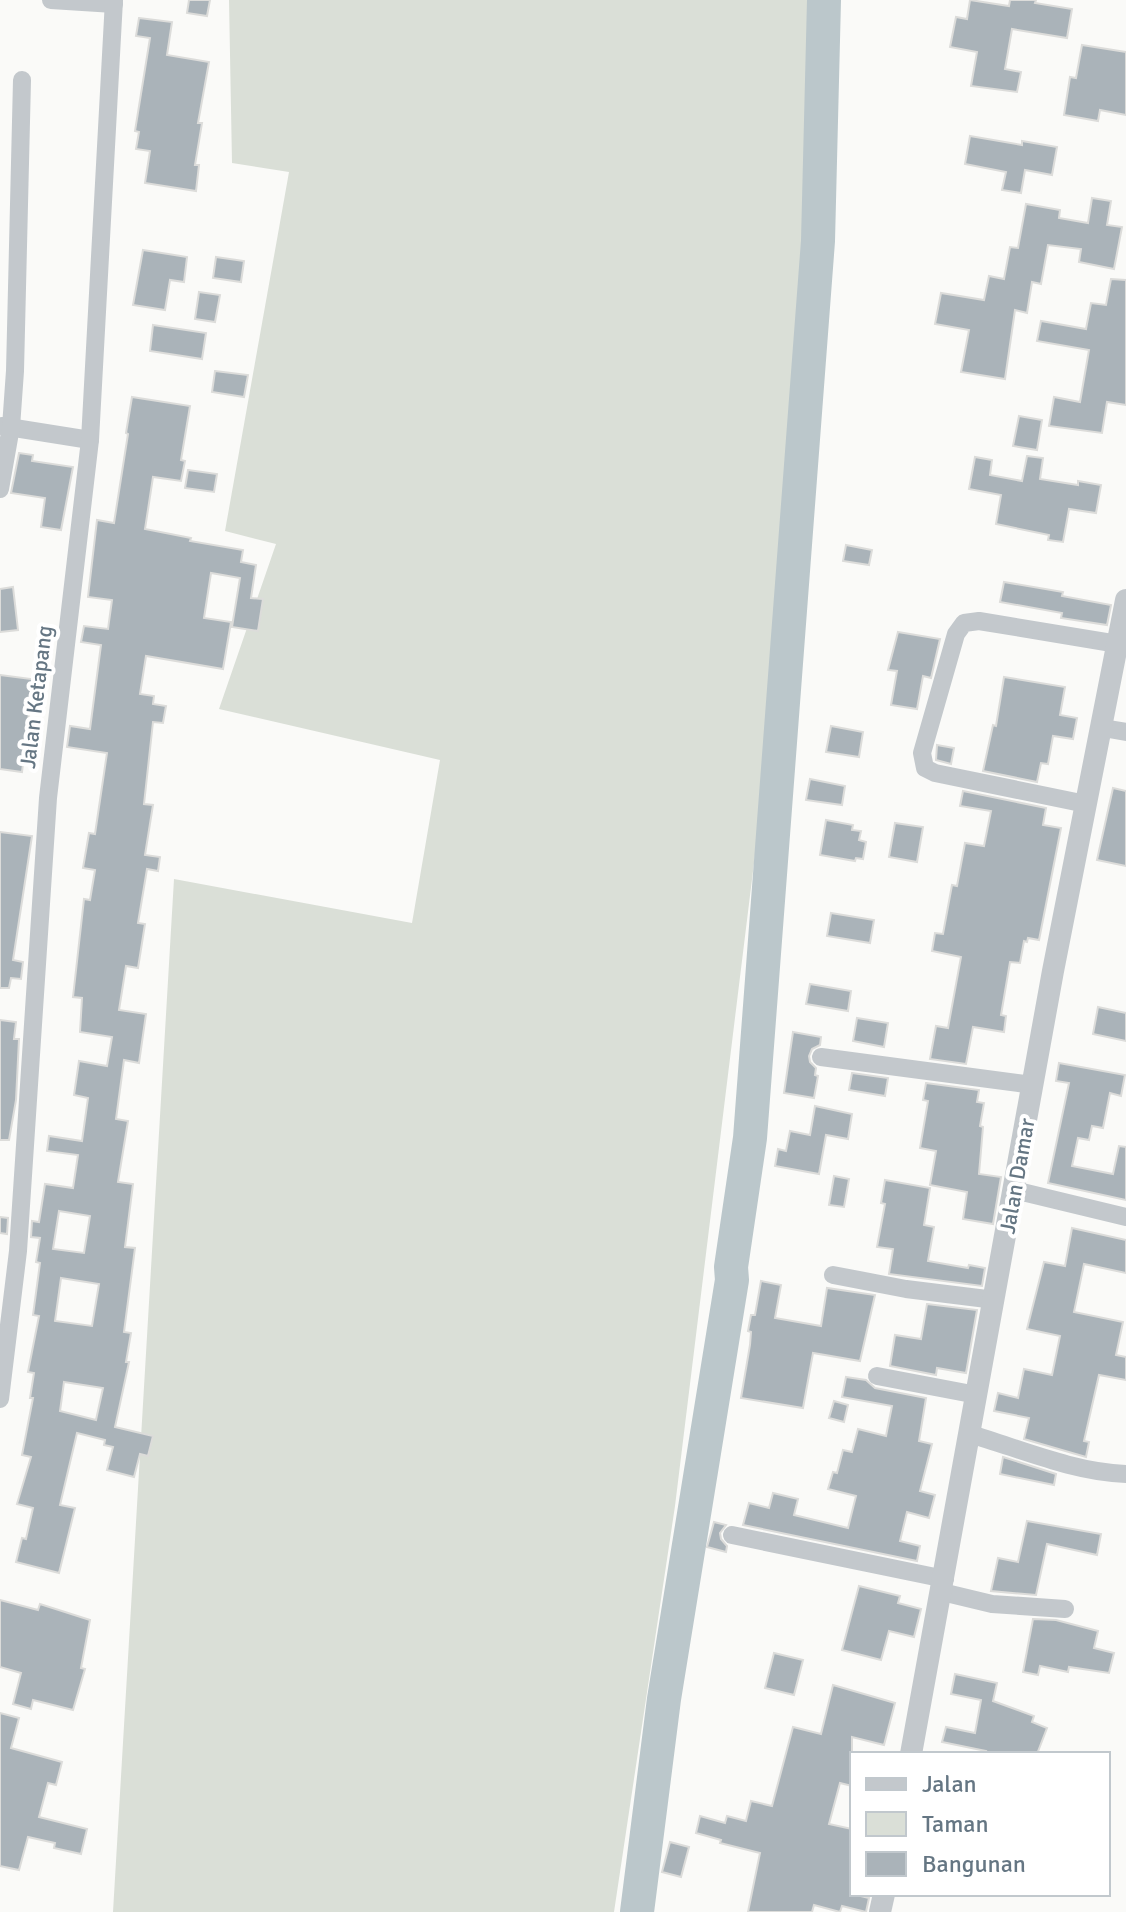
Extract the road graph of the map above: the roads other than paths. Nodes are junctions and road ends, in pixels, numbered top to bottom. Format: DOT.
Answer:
graph roads {
  1 [pos="51,0"];
  2 [pos="114,2"];
  3 [pos="22,80"];
  4 [pos="5,426"];
  5 [pos="90,440"];
  6 [pos="0,489"];
  7 [pos="1126,600"];
  8 [pos="1118,644"];
  9 [pos="1103,728"];
  10 [pos="1126,732"];
  11 [pos="1086,804"];
  12 [pos="821,1057"];
  13 [pos="1033,1085"];
  14 [pos="1014,1190"];
  15 [pos="1126,1217"];
  16 [pos="833,1275"];
  17 [pos="995,1300"];
  18 [pos="877,1376"];
  19 [pos="977,1395"];
  20 [pos="0,1399"];
  21 [pos="970,1434"];
  22 [pos="1126,1474"];
  23 [pos="732,1535"];
  24 [pos="943,1585"];
  25 [pos="1065,1609"];
  26 [pos="911,1752"];
  1 -- 2 [label="street"];
  2 -- 5 [label="street, Jalan Ketapang"];
  3 -- 4 [label="street"];
  4 -- 5 [label="street"];
  4 -- 6 [label="street"];
  5 -- 20 [label="street, Jalan Ketapang"];
  7 -- 8 [label="street, Jalan Damar"];
  8 -- 9 [label="street, Jalan Damar"];
  8 -- 11 [label="street"];
  9 -- 10 [label="street"];
  9 -- 11 [label="street, Jalan Damar"];
  11 -- 13 [label="street, Jalan Damar"];
  12 -- 13 [label="street"];
  13 -- 14 [label="street, Jalan Damar"];
  14 -- 15 [label="street"];
  14 -- 17 [label="street, Jalan Damar"];
  16 -- 17 [label="street"];
  17 -- 19 [label="street, Jalan Damar"];
  18 -- 19 [label="street"];
  19 -- 21 [label="street, Jalan Damar"];
  21 -- 22 [label="street"];
  21 -- 24 [label="street, Jalan Damar"];
  23 -- 24 [label="street"];
  24 -- 25 [label="street"];
  24 -- 26 [label="street, Jalan Damar"];
}
